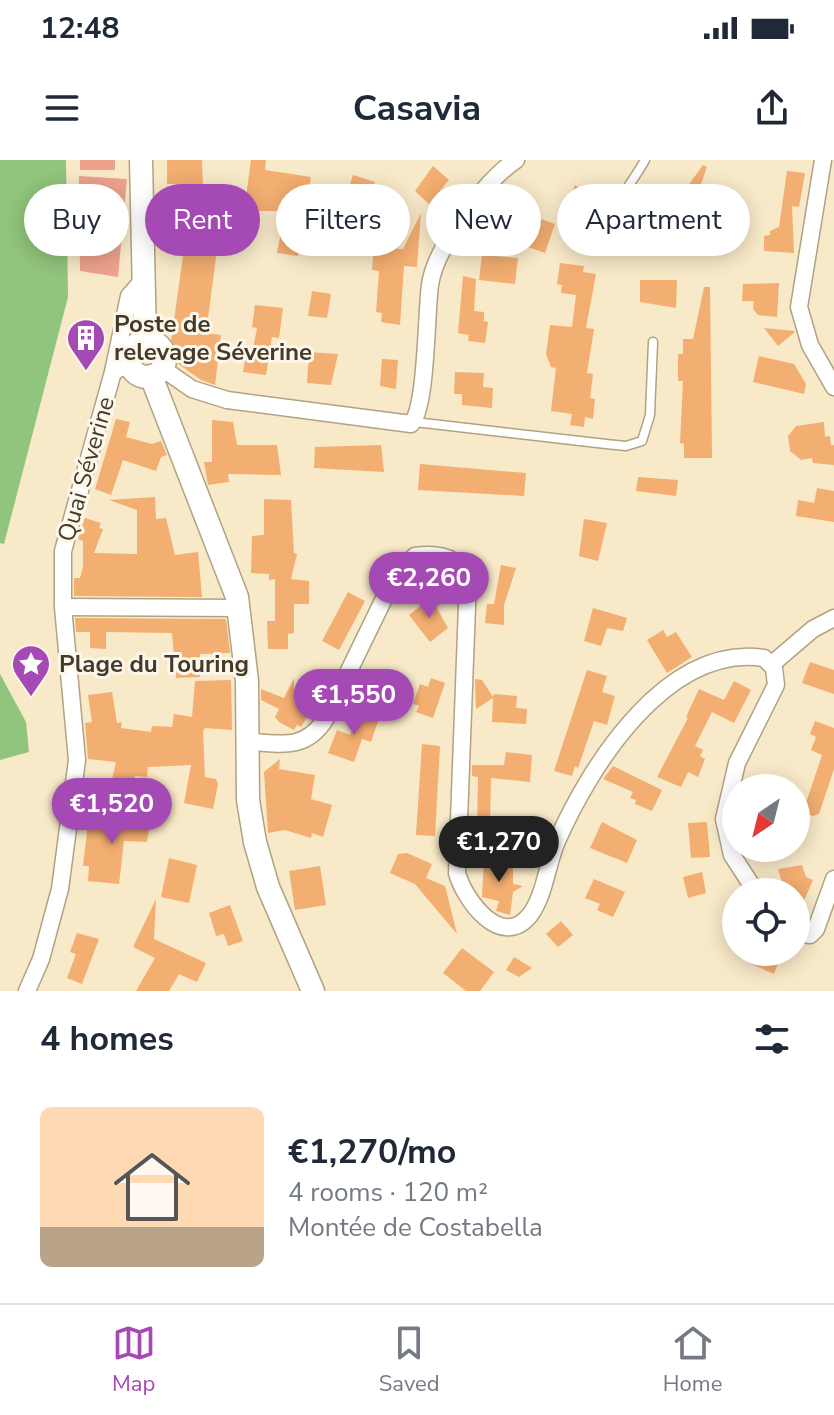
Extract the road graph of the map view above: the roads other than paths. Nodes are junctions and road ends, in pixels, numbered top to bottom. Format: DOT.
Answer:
graph roads {
  1 [pos="141,160"];
  2 [pos="516,160"];
  3 [pos="645,160"];
  4 [pos="823,160"];
  5 [pos="632,184"];
  6 [pos="144,279"];
  7 [pos="145,341"];
  8 [pos="653,342"];
  9 [pos="121,367"];
  10 [pos="160,375"];
  11 [pos="834,387"];
  12 [pos="415,422"];
  13 [pos="63,607"];
  14 [pos="240,608"];
  15 [pos="834,618"];
  16 [pos="772,664"];
  17 [pos="245,741"];
  18 [pos="72,802"];
  19 [pos="138,813"];
  20 [pos="747,878"];
  21 [pos="834,879"];
  22 [pos="810,935"];
  23 [pos="27,991"];
  24 [pos="313,991"];
  1 -- 6 [label="main road"];
  2 -- 12 [label="street"];
  3 -- 5 [label="lane"];
  4 -- 11 [label="street"];
  6 -- 7 [label="main road"];
  6 -- 9 [label="street, Quai Séverine"];
  7 -- 9 [label="main road"];
  7 -- 10 [label="main road"];
  8 -- 12 [label="lane"];
  9 -- 10 [label="main road"];
  9 -- 13 [label="street, Quai Séverine"];
  10 -- 12 [label="street"];
  10 -- 14 [label="main road"];
  13 -- 14 [label="street"];
  13 -- 18 [label="street, Quai Séverine"];
  14 -- 17 [label="main road"];
  15 -- 16 [label="street"];
  16 -- 17 [label="street"];
  16 -- 20 [label="street"];
  17 -- 24 [label="main road"];
  18 -- 19 [label="street"];
  18 -- 23 [label="street, Quai Séverine"];
  21 -- 22 [label="street"];
}
